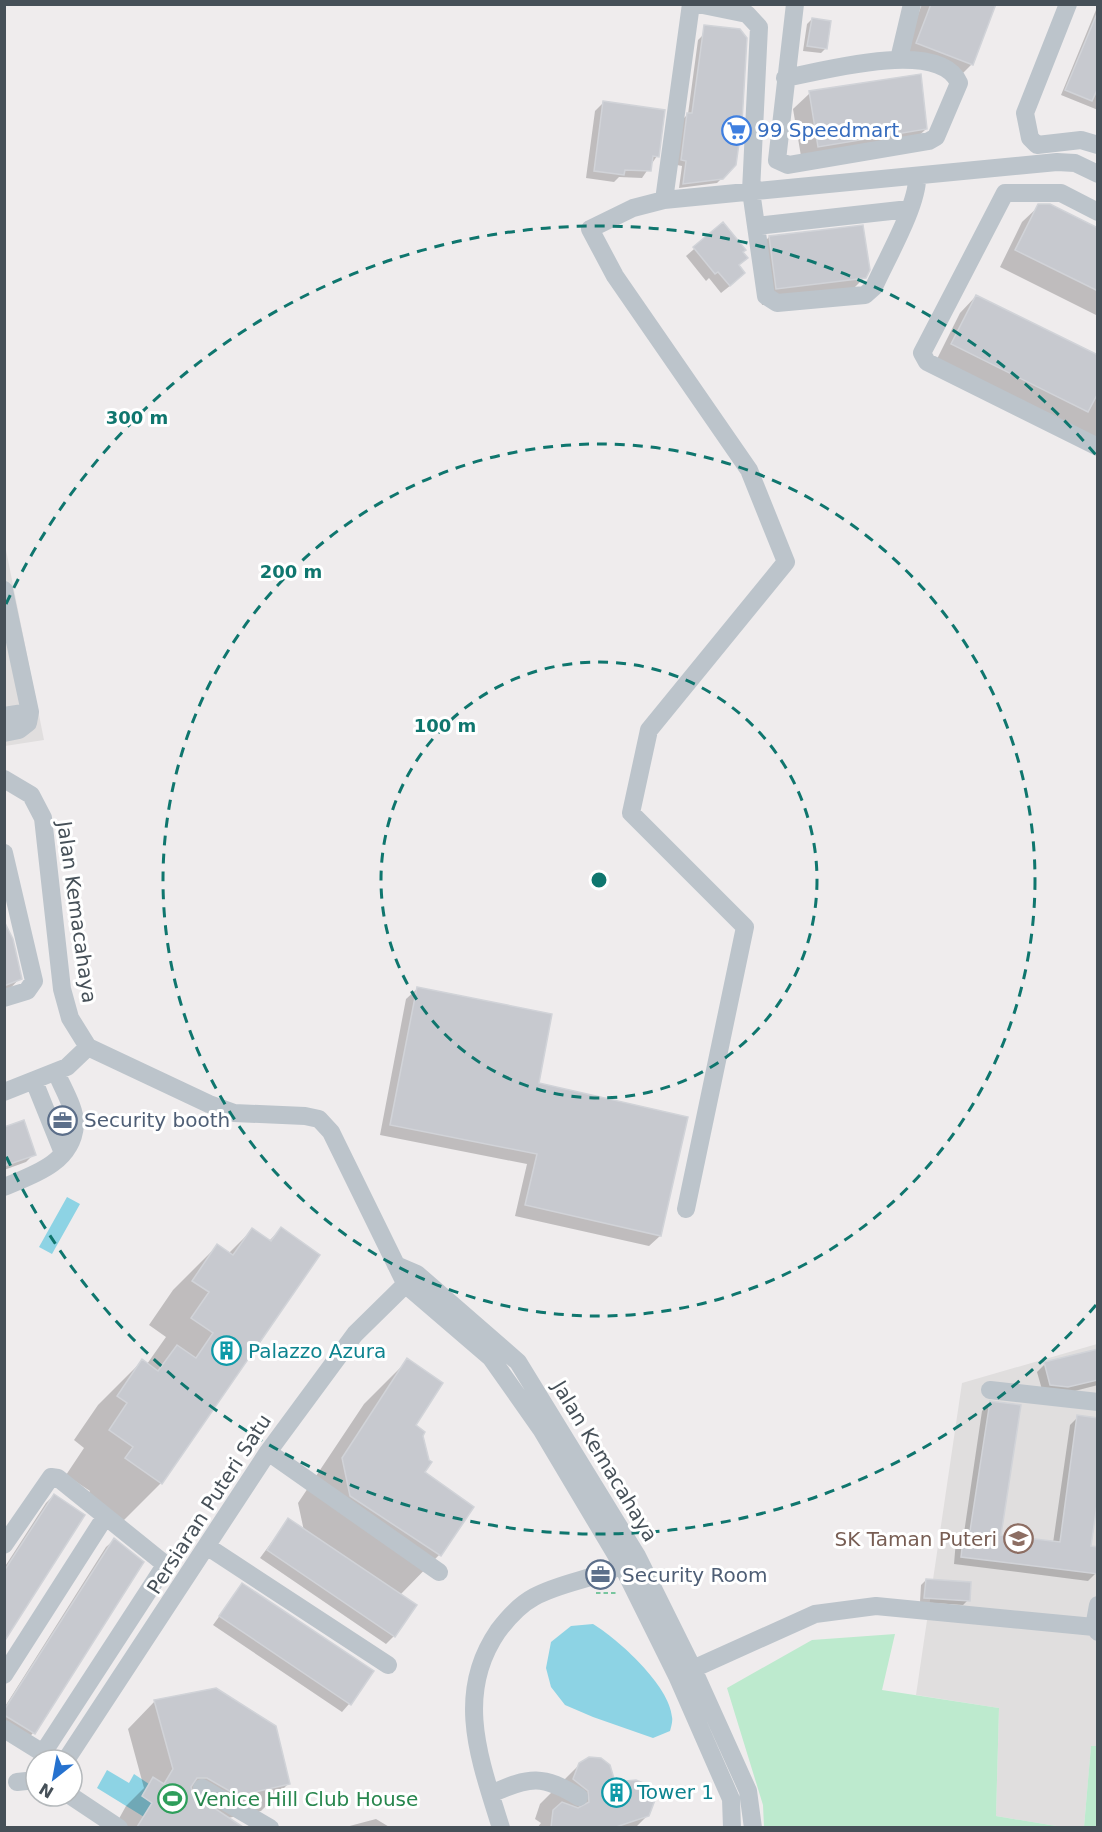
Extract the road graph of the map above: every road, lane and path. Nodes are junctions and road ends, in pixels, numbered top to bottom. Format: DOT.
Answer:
graph roads {
  1 [pos="795,4"];
  2 [pos="1068,4"];
  3 [pos="701,5"];
  4 [pos="911,5"];
  5 [pos="899,59"];
  6 [pos="785,78"];
  7 [pos="1098,145"];
  8 [pos="1098,174"];
  9 [pos="917,176"];
  10 [pos="751,191"];
  11 [pos="664,200"];
  12 [pos="909,209"];
  13 [pos="1098,212"];
  14 [pos="756,226"];
  15 [pos="1098,447"];
  16 [pos="4,590"];
  17 [pos="13,671"];
  18 [pos="30,712"];
  19 [pos="4,716"];
  20 [pos="4,733"];
  21 [pos="4,779"];
  22 [pos="4,853"];
  23 [pos="4,998"];
  24 [pos="88,1047"];
  25 [pos="56,1072"];
  26 [pos="34,1081"];
  27 [pos="4,1092"];
  28 [pos="63,1153"];
  29 [pos="4,1187"];
  30 [pos="686,1209"];
  31 [pos="411,1280"];
  32 [pos="990,1389"];
  33 [pos="1098,1402"];
  34 [pos="268,1452"];
  35 [pos="105,1517"];
  36 [pos="4,1545"];
  37 [pos="208,1547"];
  38 [pos="630,1561"];
  39 [pos="439,1572"];
  40 [pos="595,1593"];
  41 [pos="621,1602"];
  42 [pos="1098,1605"];
  43 [pos="1096,1630"];
  44 [pos="388,1665"];
  45 [pos="685,1672"];
  46 [pos="4,1675"];
  47 [pos="4,1729"];
  48 [pos="31,1748"];
  49 [pos="48,1748"];
  50 [pos="74,1748"];
  51 [pos="24,1781"];
  52 [pos="17,1782"];
  53 [pos="202,1788"];
  54 [pos="491,1794"];
  55 [pos="579,1797"];
  56 [pos="84,1804"];
  57 [pos="119,1827"];
  58 [pos="270,1827"];
  59 [pos="501,1827"];
  60 [pos="732,1827"];
  61 [pos="753,1827"];
  1 -- 6 [label="street"];
  2 -- 7 [label="street"];
  3 -- 10 [label="street"];
  3 -- 11 [label="street"];
  4 -- 5 [label="street"];
  5 -- 6 [label="street"];
  5 -- 6 [label="street"];
  8 -- 9 [label="street"];
  9 -- 10 [label="street"];
  9 -- 12 [label="street"];
  10 -- 11 [label="street"];
  10 -- 14 [label="street"];
  11 -- 30 [label="street"];
  12 -- 14 [label="street"];
  12 -- 14 [label="street"];
  13 -- 15 [label="street"];
  16 -- 17 [label="street"];
  17 -- 18 [label="street"];
  18 -- 19 [label="street"];
  18 -- 20 [label="street"];
  21 -- 24 [label="street, Jalan Kemacahaya"];
  22 -- 23 [label="street"];
  24 -- 25 [label="street"];
  24 -- 31 [label="street, Jalan Kemacahaya"];
  25 -- 26 [label="street"];
  25 -- 28 [label="street"];
  26 -- 27 [label="street"];
  26 -- 28 [label="street"];
  28 -- 29 [label="street"];
  31 -- 34 [label="street, Persiaran Puteri Satu"];
  31 -- 38 [label="street, Jalan Kemacahaya"];
  32 -- 33 [label="street"];
  34 -- 37 [label="street, Persiaran Puteri Satu"];
  34 -- 39 [label="street"];
  35 -- 36 [label="street"];
  35 -- 46 [label="street"];
  35 -- 49 [label="street"];
  37 -- 44 [label="street"];
  37 -- 50 [label="street, Persiaran Puteri Satu"];
  38 -- 45 [label="street, Jalan Kemacahaya"];
  38 -- 54 [label="street"];
  40 -- 41 [label="path"];
  42 -- 43 [label="street"];
  43 -- 45 [label="street"];
  45 -- 60 [label="street, Jalan Kemacahaya"];
  45 -- 61 [label="street, Jalan Kemacahaya"];
  47 -- 48 [label="street"];
  51 -- 52 [label="street"];
  53 -- 58 [label="street"];
  54 -- 55 [label="street"];
  54 -- 59 [label="street"];
  56 -- 57 [label="street"];
}
